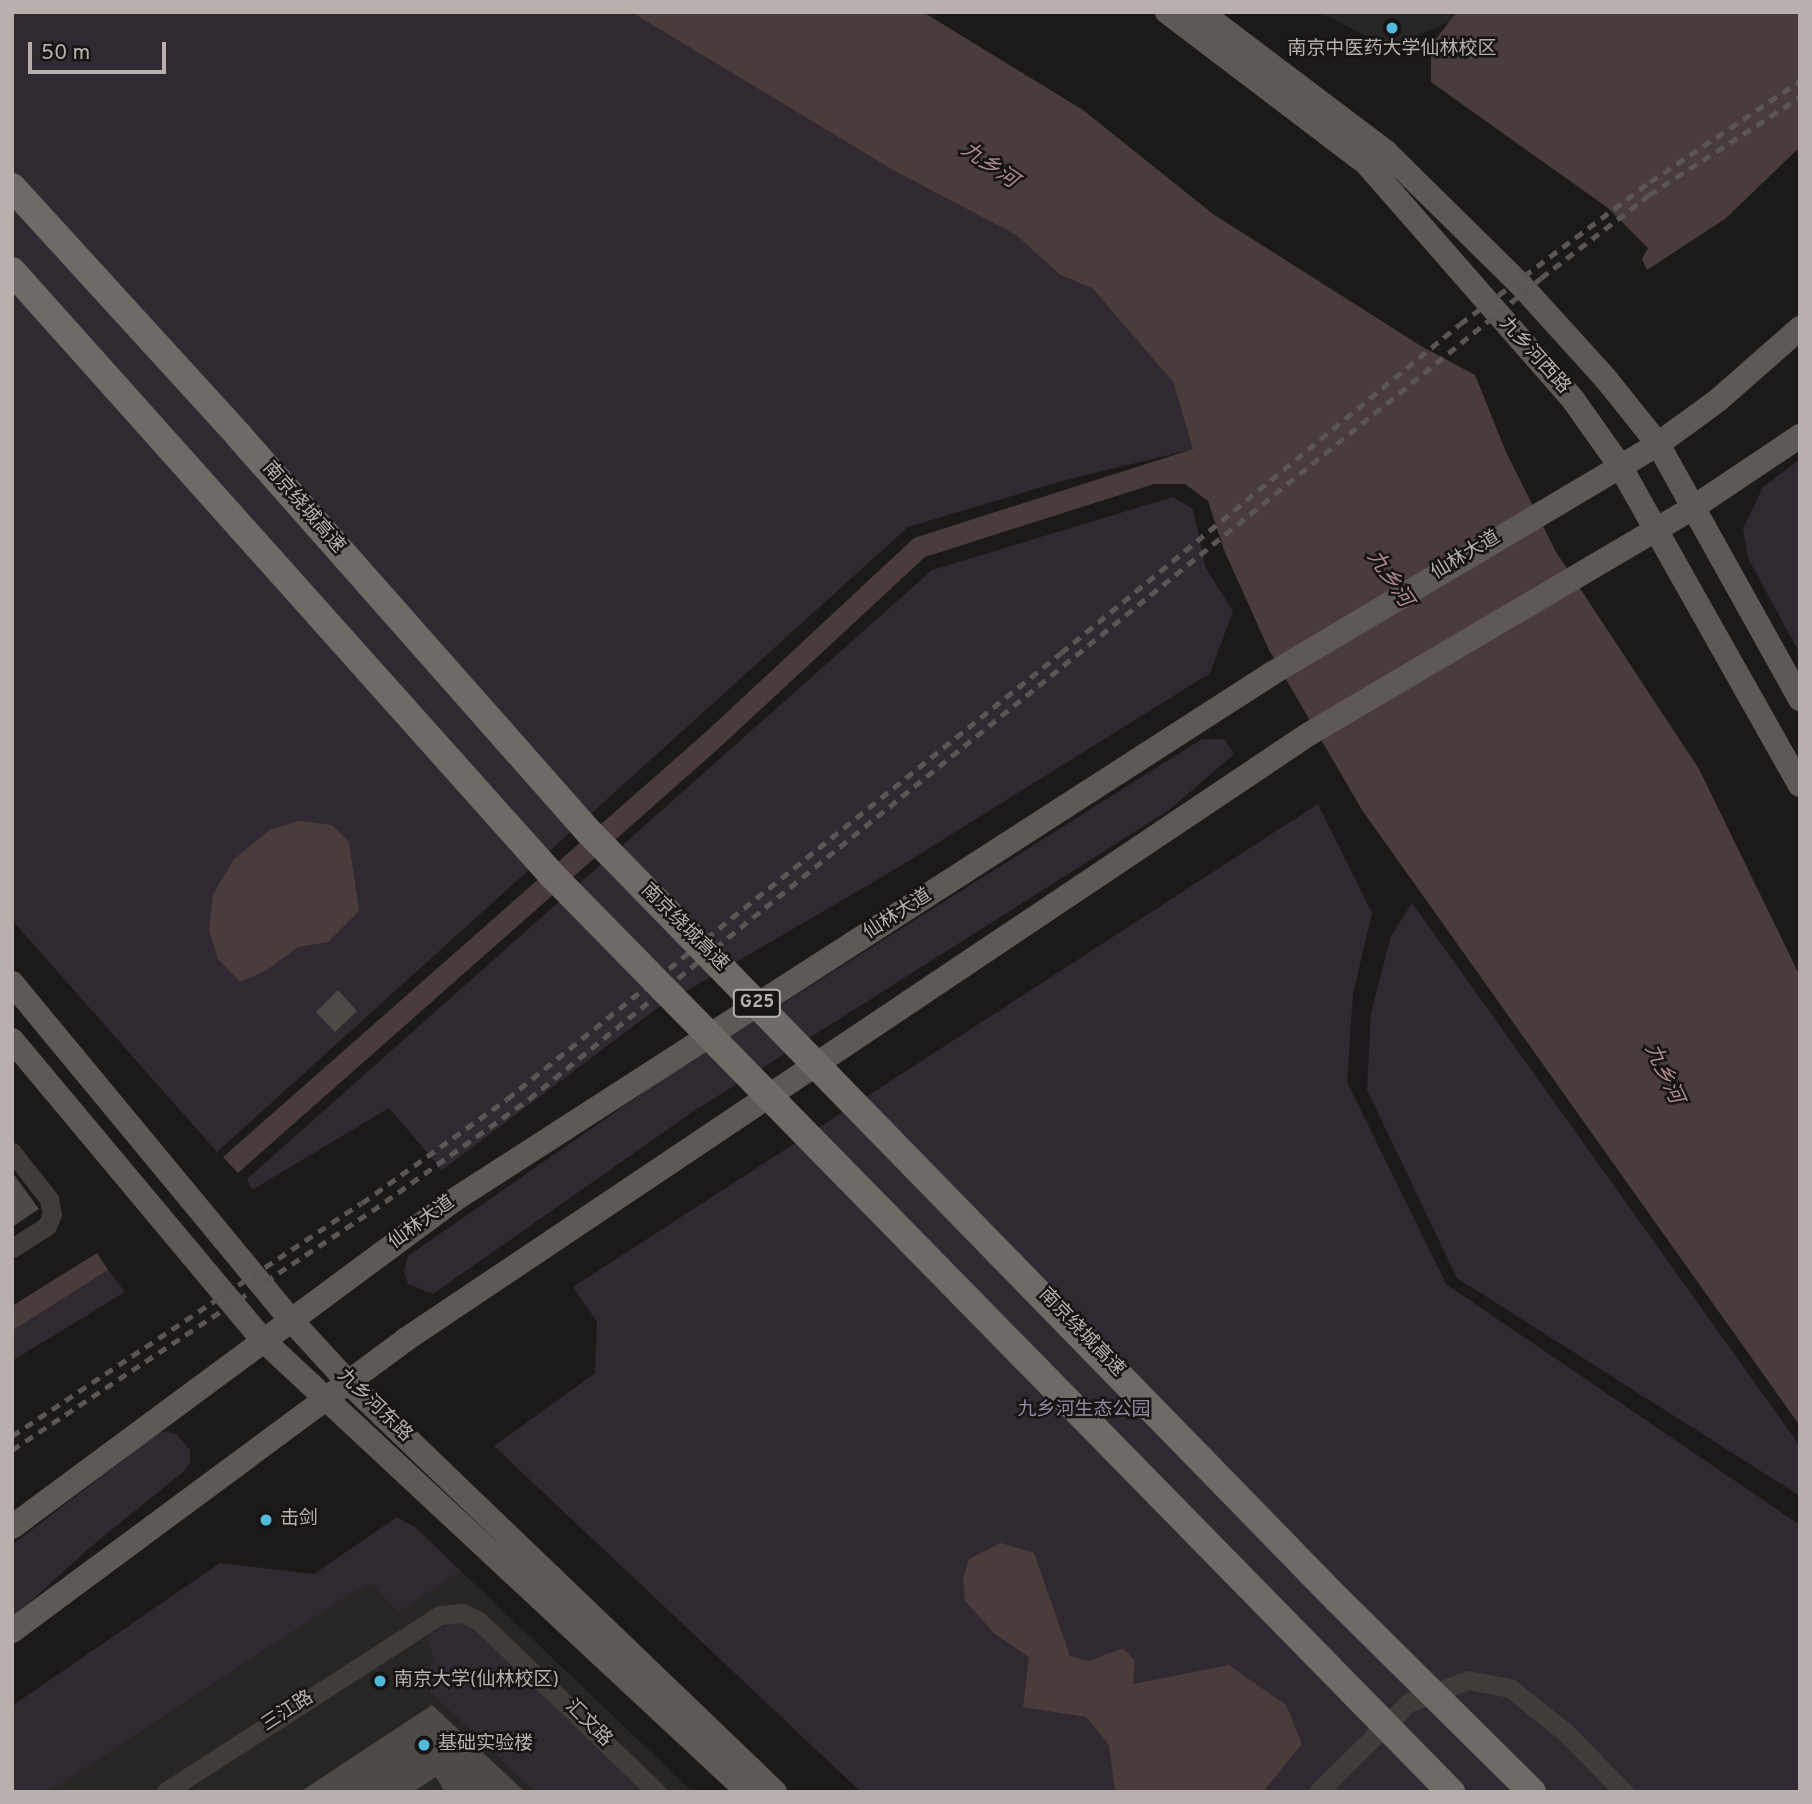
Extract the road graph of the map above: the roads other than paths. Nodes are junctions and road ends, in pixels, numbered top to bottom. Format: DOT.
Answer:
graph roads {
  1 [pos="1167,12"];
  2 [pos="1201,12"];
  3 [pos="12,187"];
  4 [pos="12,271"];
  5 [pos="1800,328"];
  6 [pos="1800,436"];
  7 [pos="1658,444"];
  8 [pos="1620,466"];
  9 [pos="1694,507"];
  10 [pos="1656,529"];
  11 [pos="1800,699"];
  12 [pos="1800,785"];
  13 [pos="12,983"];
  14 [pos="12,1040"];
  15 [pos="15,1160"];
  16 [pos="12,1248"];
  17 [pos="290,1320"];
  18 [pos="264,1341"];
  19 [pos="347,1381"];
  20 [pos="323,1399"];
  21 [pos="12,1527"];
  22 [pos="12,1631"];
  23 [pos="412,1632"];
  24 [pos="165,1792"];
  25 [pos="657,1792"];
  26 [pos="748,1792"];
  27 [pos="775,1792"];
  28 [pos="1318,1792"];
  29 [pos="1451,1792"];
  30 [pos="1532,1792"];
  31 [pos="1624,1792"];
  1 -- 8 [label="main road, 九乡河西路"];
  2 -- 7 [label="main road, 九乡河西路"];
  3 -- 30 [label="highway, 南京绕城高速 / G25, bridge"];
  4 -- 29 [label="highway, G25, bridge"];
  5 -- 7 [label="main road, 仙林大道"];
  6 -- 9 [label="main road"];
  7 -- 8 [label="main road, 仙林大道"];
  7 -- 9 [label="main road, 九乡河西路"];
  8 -- 10 [label="main road, 九乡河西路"];
  8 -- 17 [label="main road, 仙林大道"];
  9 -- 10 [label="main road"];
  9 -- 11 [label="main road, 九乡河西路"];
  10 -- 12 [label="main road, 九乡河西路"];
  10 -- 19 [label="main road"];
  13 -- 17 [label="main road, 九乡河东路"];
  14 -- 18 [label="main road, 九乡河东路"];
  15 -- 16 [label="street"];
  17 -- 18 [label="main road, 仙林大道"];
  17 -- 19 [label="main road, 九乡河东路"];
  18 -- 20 [label="main road, 九乡河东路"];
  18 -- 21 [label="main road, 仙林大道"];
  19 -- 20 [label="main road"];
  19 -- 27 [label="main road, 九乡河东路"];
  20 -- 22 [label="main road"];
  20 -- 26 [label="main road, 九乡河东路"];
  23 -- 24 [label="street, 三江路"];
  23 -- 25 [label="street, 汇文路"];
  28 -- 31 [label="street"];
}
